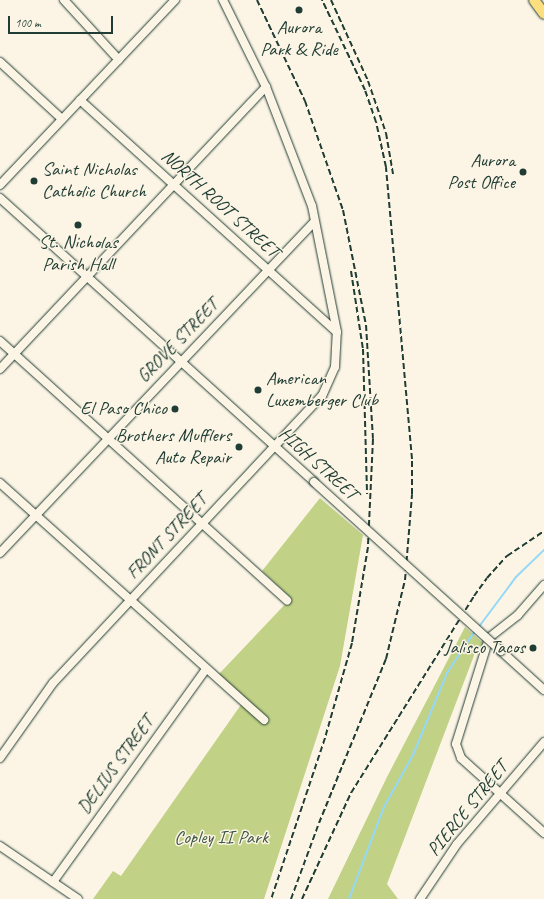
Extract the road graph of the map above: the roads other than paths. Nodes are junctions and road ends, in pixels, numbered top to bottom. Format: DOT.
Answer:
graph roads {
  1 [pos="64,0"];
  2 [pos="175,0"];
  3 [pos="223,0"];
  4 [pos="534,0"];
  5 [pos="544,14"];
  6 [pos="118,60"];
  7 [pos="0,62"];
  8 [pos="266,87"];
  9 [pos="80,100"];
  10 [pos="62,118"];
  11 [pos="174,184"];
  12 [pos="0,185"];
  13 [pos="0,198"];
  14 [pos="314,222"];
  15 [pos="268,269"];
  16 [pos="87,276"];
  17 [pos="337,332"];
  18 [pos="0,340"];
  19 [pos="14,354"];
  20 [pos="180,362"];
  21 [pos="0,369"];
  22 [pos="108,438"];
  23 [pos="275,447"];
  24 [pos="0,483"];
  25 [pos="35,515"];
  26 [pos="202,524"];
  27 [pos="0,552"];
  28 [pos="544,585"];
  29 [pos="130,600"];
  30 [pos="287,600"];
  31 [pos="206,669"];
  32 [pos="544,690"];
  33 [pos="264,720"];
  34 [pos="544,742"];
  35 [pos="0,758"];
  36 [pos="500,793"];
  37 [pos="544,833"];
  38 [pos="0,846"];
  39 [pos="53,882"];
  40 [pos="78,899"];
  41 [pos="420,899"];
  1 -- 6 [label="street"];
  2 -- 6 [label="street"];
  3 -- 8 [label="street, FRONT STREET"];
  4 -- 5 [label="main road"];
  6 -- 9 [label="street"];
  7 -- 10 [label="street"];
  8 -- 11 [label="street"];
  8 -- 14 [label="street, FRONT STREET"];
  9 -- 10 [label="street"];
  9 -- 11 [label="street, NORTH ROOT STREET"];
  10 -- 12 [label="street"];
  11 -- 15 [label="street, NORTH ROOT STREET"];
  11 -- 16 [label="street"];
  13 -- 16 [label="street, HIGH STREET"];
  14 -- 15 [label="street, GROVE STREET"];
  14 -- 17 [label="street, FRONT STREET"];
  15 -- 17 [label="street, NORTH ROOT STREET"];
  15 -- 20 [label="street, GROVE STREET"];
  16 -- 19 [label="street"];
  16 -- 20 [label="street, HIGH STREET"];
  17 -- 23 [label="street, FRONT STREET"];
  18 -- 19 [label="street"];
  19 -- 21 [label="street"];
  19 -- 22 [label="street"];
  20 -- 22 [label="street, GROVE STREET"];
  20 -- 23 [label="street, HIGH STREET"];
  22 -- 25 [label="street, GROVE STREET"];
  22 -- 26 [label="street"];
  23 -- 26 [label="street, FRONT STREET"];
  23 -- 32 [label="street, HIGH STREET, bridge"];
  24 -- 25 [label="street"];
  25 -- 27 [label="street, GROVE STREET"];
  25 -- 29 [label="street"];
  26 -- 29 [label="street, FRONT STREET"];
  26 -- 30 [label="street"];
  28 -- 36 [label="street"];
  29 -- 31 [label="street"];
  29 -- 35 [label="street, FRONT STREET"];
  31 -- 33 [label="street"];
  31 -- 39 [label="street, DELIUS STREET"];
  34 -- 36 [label="street, PIERCE STREET"];
  36 -- 37 [label="street"];
  36 -- 41 [label="street, PIERCE STREET"];
  38 -- 39 [label="street"];
  39 -- 40 [label="street"];
}
